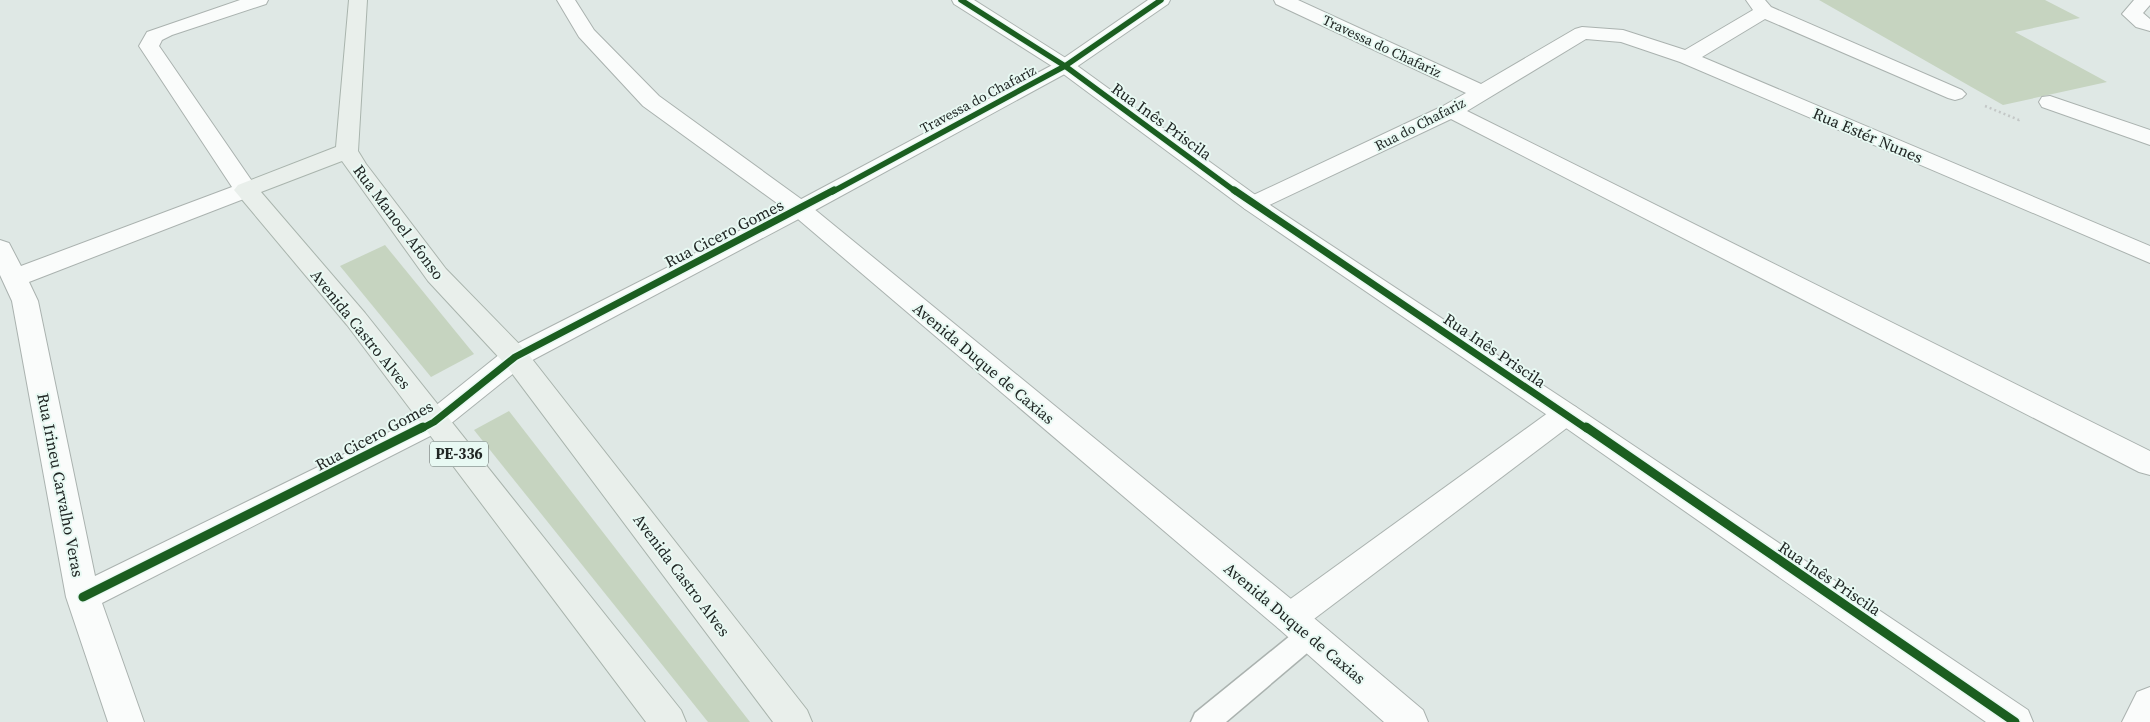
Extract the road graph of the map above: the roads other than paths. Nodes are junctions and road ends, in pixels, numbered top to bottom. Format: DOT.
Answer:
graph roads {
  1 [pos="259,0"];
  2 [pos="358,0"];
  3 [pos="566,0"];
  4 [pos="961,0"];
  5 [pos="1161,0"];
  6 [pos="1283,0"];
  7 [pos="2144,0"];
  8 [pos="1760,6"];
  9 [pos="2150,25"];
  10 [pos="1582,33"];
  11 [pos="1687,58"];
  12 [pos="1065,66"];
  13 [pos="1481,92"];
  14 [pos="1955,94"];
  15 [pos="2050,102"];
  16 [pos="1451,111"];
  17 [pos="2150,138"];
  18 [pos="347,151"];
  19 [pos="246,190"];
  20 [pos="1253,204"];
  21 [pos="800,209"];
  22 [pos="0,248"];
  23 [pos="2150,255"];
  24 [pos="14,278"];
  25 [pos="515,357"];
  26 [pos="1566,414"];
  27 [pos="434,422"];
  28 [pos="2150,464"];
  29 [pos="83,598"];
  30 [pos="1300,627"];
  31 [pos="2150,703"];
  32 [pos="126,722"];
  33 [pos="668,722"];
  34 [pos="794,722"];
  35 [pos="1205,722"];
  36 [pos="1410,722"];
  37 [pos="2015,722"];
  38 [pos="2140,722"];
  1 -- 19 [label="street"];
  2 -- 18 [label="main road, Rua Manoel Afonso"];
  3 -- 21 [label="street, Avenida Duque de Caxias"];
  4 -- 12 [label="street, Rua Inês Priscila"];
  5 -- 12 [label="street, Travessa do Chafariz"];
  6 -- 13 [label="street, Travessa do Chafariz"];
  7 -- 9 [label="street"];
  8 -- 11 [label="street"];
  8 -- 14 [label="street"];
  10 -- 11 [label="street, Rua Estér Nunes"];
  10 -- 13 [label="street, Rua do Chafariz"];
  11 -- 23 [label="street, Rua Estér Nunes"];
  12 -- 20 [label="street, Rua Inês Priscila"];
  12 -- 21 [label="street, Travessa do Chafariz"];
  13 -- 16 [label="street, Rua do Chafariz"];
  15 -- 17 [label="street"];
  16 -- 20 [label="street, Rua do Chafariz"];
  16 -- 28 [label="street"];
  18 -- 19 [label="main road"];
  18 -- 25 [label="main road, Rua Manoel Afonso"];
  19 -- 24 [label="street"];
  19 -- 27 [label="main road, Avenida Castro Alves / PE-336"];
  20 -- 26 [label="street, Rua Inês Priscila"];
  21 -- 25 [label="street, Rua Cicero Gomes"];
  21 -- 30 [label="street, Avenida Duque de Caxias"];
  22 -- 24 [label="street, Rua Irineu Carvalho Veras"];
  24 -- 29 [label="street, Rua Irineu Carvalho Veras"];
  25 -- 27 [label="street, Rua Cicero Gomes"];
  25 -- 34 [label="main road, Avenida Castro Alves"];
  26 -- 30 [label="street"];
  26 -- 37 [label="street, Rua Inês Priscila"];
  27 -- 29 [label="street, Rua Cicero Gomes"];
  27 -- 33 [label="main road, Avenida Castro Alves / PE-336"];
  29 -- 32 [label="street, Rua Irineu Carvalho Veras"];
  30 -- 35 [label="lane"];
  30 -- 36 [label="street, Avenida Duque de Caxias"];
  31 -- 38 [label="street"];
}
